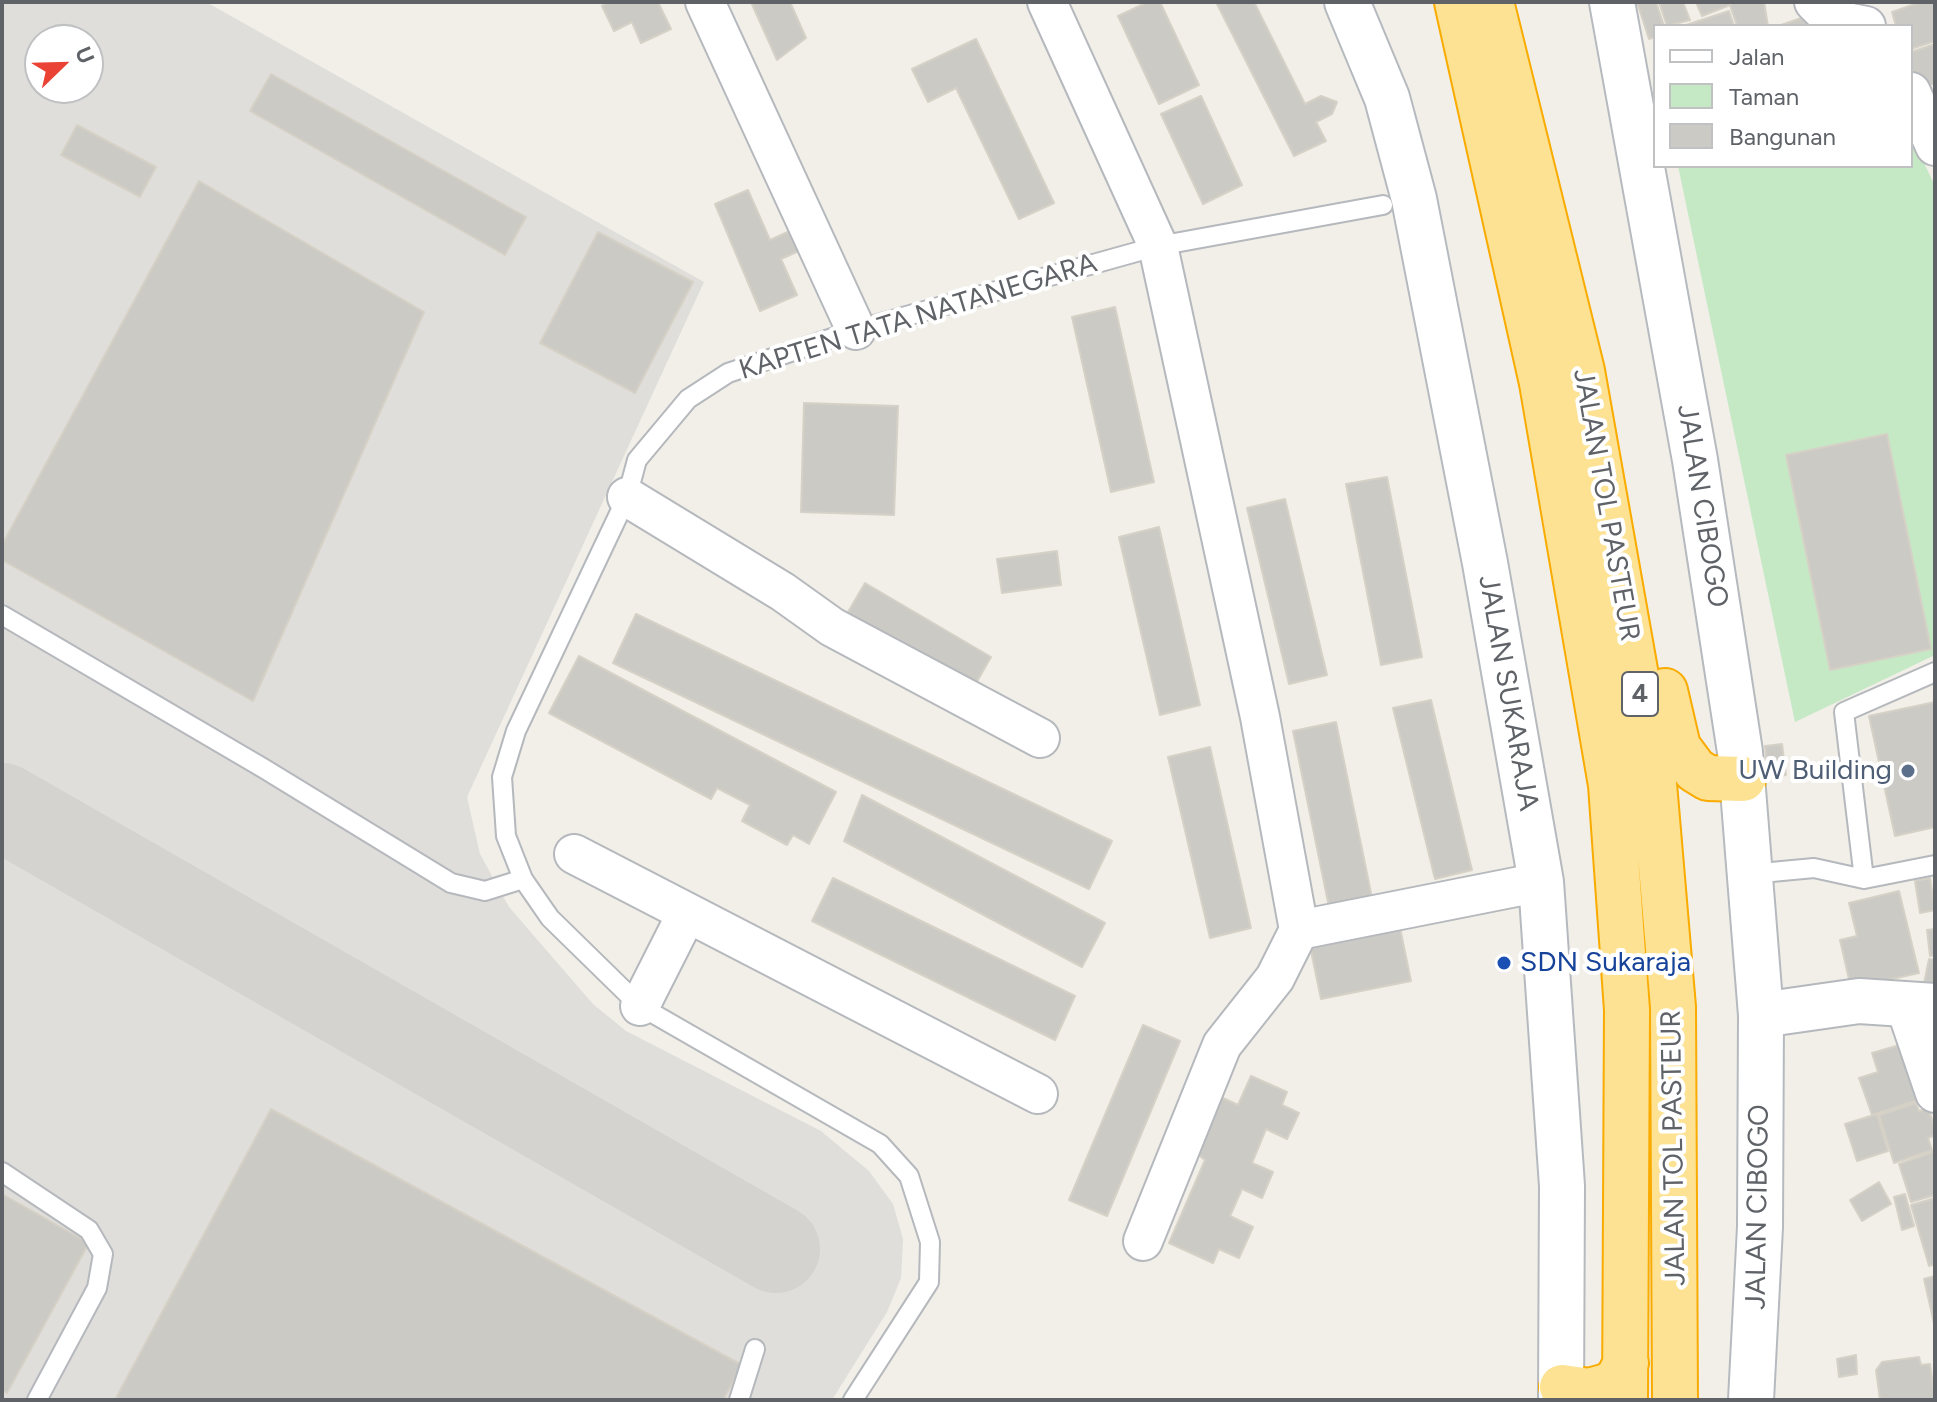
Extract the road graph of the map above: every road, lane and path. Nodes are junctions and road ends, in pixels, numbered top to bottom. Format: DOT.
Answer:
graph roads {
  1 [pos="705,2"];
  2 [pos="1047,2"];
  3 [pos="1347,2"];
  4 [pos="1457,2"];
  5 [pos="1491,2"];
  6 [pos="1612,2"];
  7 [pos="1814,2"];
  8 [pos="1856,24"];
  9 [pos="1913,96"];
  10 [pos="1935,146"];
  11 [pos="1399,202"];
  12 [pos="1158,246"];
  13 [pos="856,330"];
  14 [pos="1604,482"];
  15 [pos="627,497"];
  16 [pos="2,615"];
  17 [pos="1935,672"];
  18 [pos="1935,683"];
  19 [pos="1892,693"];
  20 [pos="1040,738"];
  21 [pos="1743,779"];
  22 [pos="574,854"];
  23 [pos="1935,865"];
  24 [pos="1750,874"];
  25 [pos="523,879"];
  26 [pos="1864,879"];
  27 [pos="1541,882"];
  28 [pos="686,915"];
  29 [pos="1299,930"];
  30 [pos="1920,1004"];
  31 [pos="640,1006"];
  32 [pos="1761,1015"];
  33 [pos="1935,1093"];
  34 [pos="1038,1094"];
  35 [pos="2,1172"];
  36 [pos="1143,1241"];
  37 [pos="755,1349"];
  38 [pos="1626,1382"];
  39 [pos="1562,1394"];
  40 [pos="37,1400"];
  41 [pos="739,1400"];
  42 [pos="853,1400"];
  43 [pos="1675,1400"];
  44 [pos="1751,1400"];
  1 -- 13 [label="street"];
  2 -- 12 [label="street"];
  3 -- 11 [label="main road, JALAN SUKARAJA"];
  4 -- 38 [label="highway, JALAN TOL PASTEUR / 4"];
  5 -- 14 [label="highway, JALAN TOL PASTEUR / 4"];
  6 -- 21 [label="main road, JALAN CIBOGO"];
  7 -- 8 [label="street"];
  9 -- 10 [label="street"];
  11 -- 12 [label="lane, KAPTEN TATA NATANEGARA"];
  11 -- 27 [label="main road, JALAN SUKARAJA"];
  12 -- 13 [label="lane, KAPTEN TATA NATANEGARA"];
  12 -- 29 [label="street"];
  13 -- 15 [label="lane, KAPTEN TATA NATANEGARA"];
  14 -- 21 [label="highway"];
  14 -- 43 [label="highway, JALAN TOL PASTEUR / 4"];
  15 -- 20 [label="street"];
  15 -- 25 [label="lane, KAPTEN TATA NATANEGARA"];
  16 -- 25 [label="lane"];
  17 -- 19 [label="lane"];
  18 -- 19 [label="lane"];
  19 -- 26 [label="lane"];
  21 -- 24 [label="main road, JALAN CIBOGO"];
  22 -- 28 [label="street"];
  23 -- 26 [label="lane"];
  24 -- 26 [label="lane"];
  24 -- 32 [label="main road, JALAN CIBOGO"];
  25 -- 31 [label="lane, KAPTEN TATA NATANEGARA"];
  27 -- 29 [label="street"];
  27 -- 39 [label="main road, JALAN SUKARAJA"];
  28 -- 31 [label="street"];
  28 -- 34 [label="street"];
  29 -- 36 [label="street"];
  30 -- 32 [label="main road"];
  30 -- 33 [label="street"];
  31 -- 42 [label="lane, KAPTEN TATA NATANEGARA"];
  32 -- 44 [label="main road, JALAN CIBOGO"];
  35 -- 40 [label="lane"];
  37 -- 41 [label="lane"];
  38 -- 39 [label="highway"];
}
